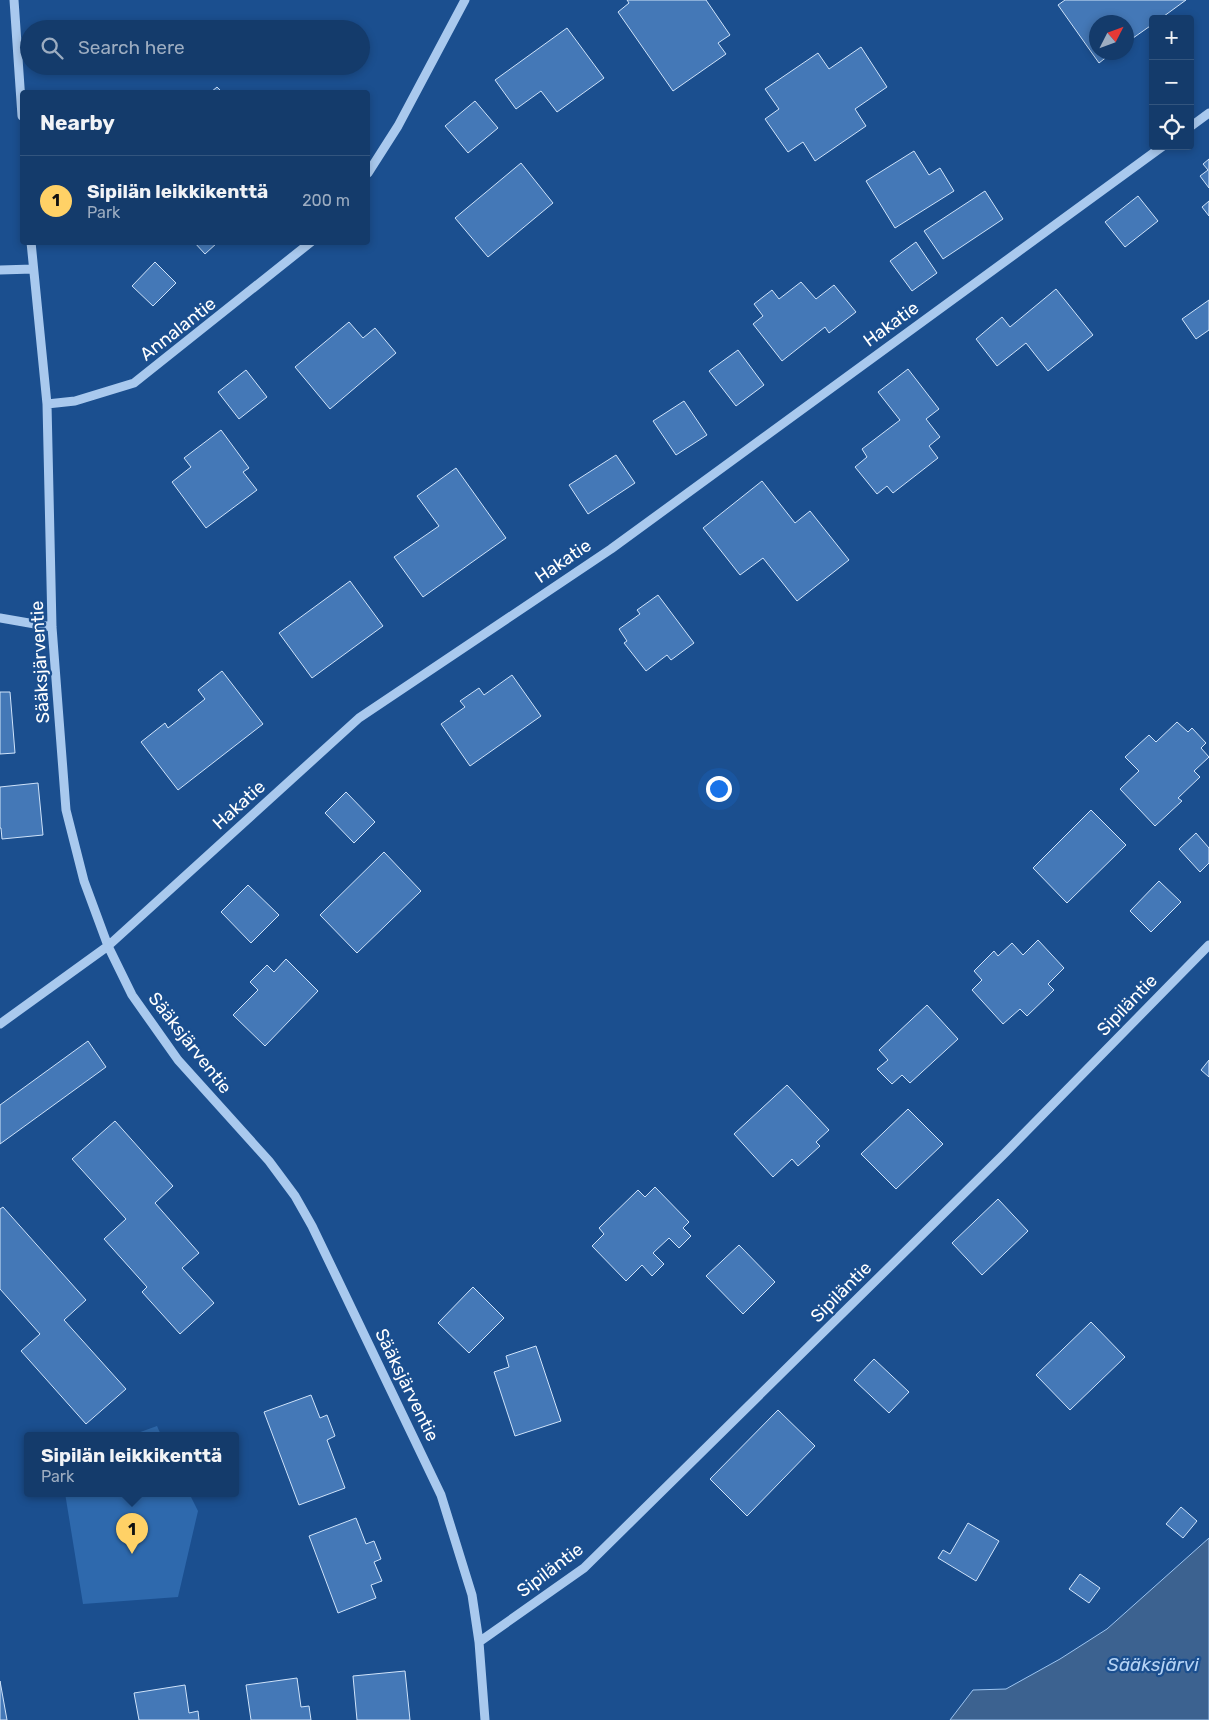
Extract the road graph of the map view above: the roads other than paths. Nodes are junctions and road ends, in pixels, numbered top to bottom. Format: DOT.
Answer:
graph roads {
  1 [pos="14,0"];
  2 [pos="465,0"];
  3 [pos="20,90"];
  4 [pos="1209,113"];
  5 [pos="1194,124"];
  6 [pos="1158,150"];
  7 [pos="370,170"];
  8 [pos="31,245"];
  9 [pos="307,245"];
  10 [pos="33,269"];
  11 [pos="0,270"];
  12 [pos="47,404"];
  13 [pos="0,618"];
  14 [pos="52,628"];
  15 [pos="1209,945"];
  16 [pos="108,946"];
  17 [pos="0,1024"];
  18 [pos="479,1642"];
  19 [pos="485,1720"];
  1 -- 3 [label="street"];
  2 -- 7 [label="street"];
  4 -- 5 [label="street"];
  6 -- 16 [label="street, Hakatie"];
  8 -- 10 [label="street, Sääksjärventie"];
  9 -- 12 [label="street, Annalantie"];
  10 -- 11 [label="street"];
  10 -- 12 [label="street, Sääksjärventie"];
  12 -- 14 [label="street, Sääksjärventie"];
  13 -- 14 [label="street"];
  14 -- 16 [label="street, Sääksjärventie"];
  15 -- 18 [label="street, Sipiläntie"];
  16 -- 17 [label="street, Hakatie"];
  16 -- 18 [label="street, Sääksjärventie"];
  18 -- 19 [label="street, Sääksjärventie"];
}
